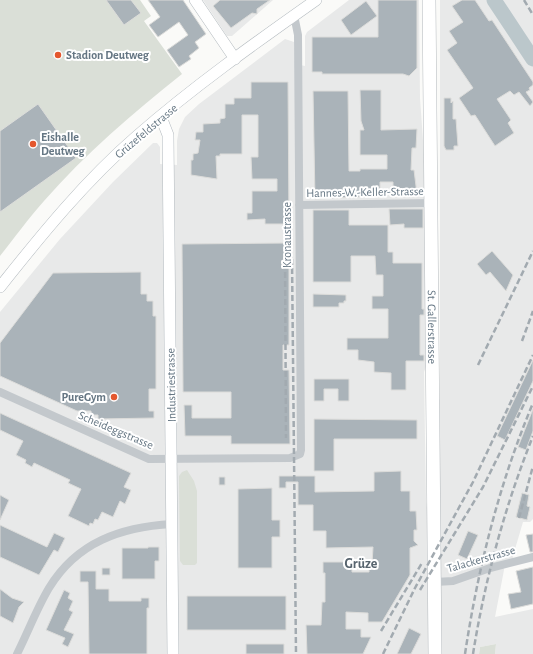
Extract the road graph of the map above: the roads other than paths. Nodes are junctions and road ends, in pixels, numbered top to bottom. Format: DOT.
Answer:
graph roads {
  1 [pos="195,0"];
  2 [pos="316,0"];
  3 [pos="428,0"];
  4 [pos="294,15"];
  5 [pos="235,59"];
  6 [pos="161,117"];
  7 [pos="432,203"];
  8 [pos="299,205"];
  9 [pos="0,287"];
  10 [pos="0,392"];
  11 [pos="300,454"];
  12 [pos="171,458"];
  13 [pos="172,524"];
  14 [pos="533,557"];
  15 [pos="435,582"];
  16 [pos="17,654"];
  17 [pos="173,654"];
  18 [pos="435,654"];
  1 -- 5 [label="street"];
  2 -- 4 [label="street, Grüzefeldstrasse"];
  3 -- 7 [label="main road, St. Gallerstrasse"];
  4 -- 5 [label="street, Grüzefeldstrasse"];
  4 -- 8 [label="street, Kronaustrasse"];
  5 -- 6 [label="street, Grüzefeldstrasse"];
  6 -- 9 [label="street, Grüzefeldstrasse"];
  6 -- 12 [label="street, Industriestrasse"];
  7 -- 8 [label="street, Hannes-W.-Keller-Strasse"];
  7 -- 15 [label="main road, St. Gallerstrasse"];
  8 -- 11 [label="street, Kronaustrasse"];
  10 -- 12 [label="street, Scheideggstrasse"];
  11 -- 12 [label="street, Scheideggstrasse"];
  12 -- 13 [label="street, Industriestrasse"];
  13 -- 16 [label="street"];
  13 -- 17 [label="street, Industriestrasse"];
  14 -- 15 [label="street, Talackerstrasse"];
  15 -- 18 [label="main road, St. Gallerstrasse"];
}
